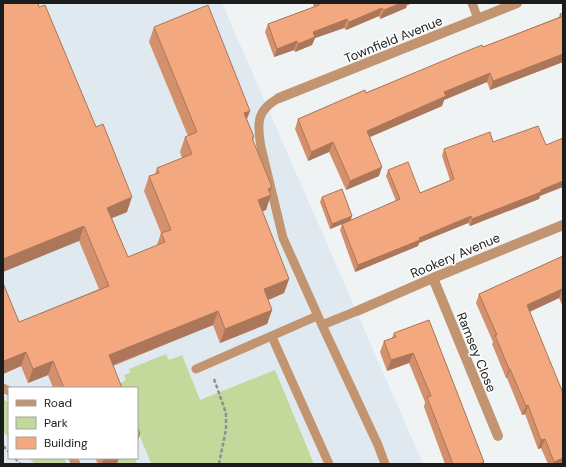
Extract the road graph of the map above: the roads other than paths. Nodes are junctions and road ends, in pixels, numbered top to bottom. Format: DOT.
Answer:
graph roads {
  1 [pos="472,3"];
  2 [pos="517,3"];
  3 [pos="478,19"];
  4 [pos="279,98"];
  5 [pos="563,225"];
  6 [pos="433,278"];
  7 [pos="357,311"];
  8 [pos="317,316"];
  9 [pos="322,325"];
  10 [pos="272,337"];
  11 [pos="196,369"];
  12 [pos="498,436"];
  13 [pos="329,464"];
  14 [pos="385,464"];
  1 -- 3 [label="lane"];
  2 -- 3 [label="street, Townfield Avenue"];
  3 -- 4 [label="street, Townfield Avenue"];
  4 -- 8 [label="lane"];
  5 -- 6 [label="street, Rookery Avenue"];
  6 -- 7 [label="street, Rookery Avenue"];
  6 -- 12 [label="street, Ramsey Close"];
  7 -- 9 [label="lane"];
  8 -- 9 [label="lane"];
  8 -- 10 [label="lane"];
  9 -- 14 [label="lane"];
  10 -- 11 [label="lane"];
  10 -- 13 [label="lane"];
}
